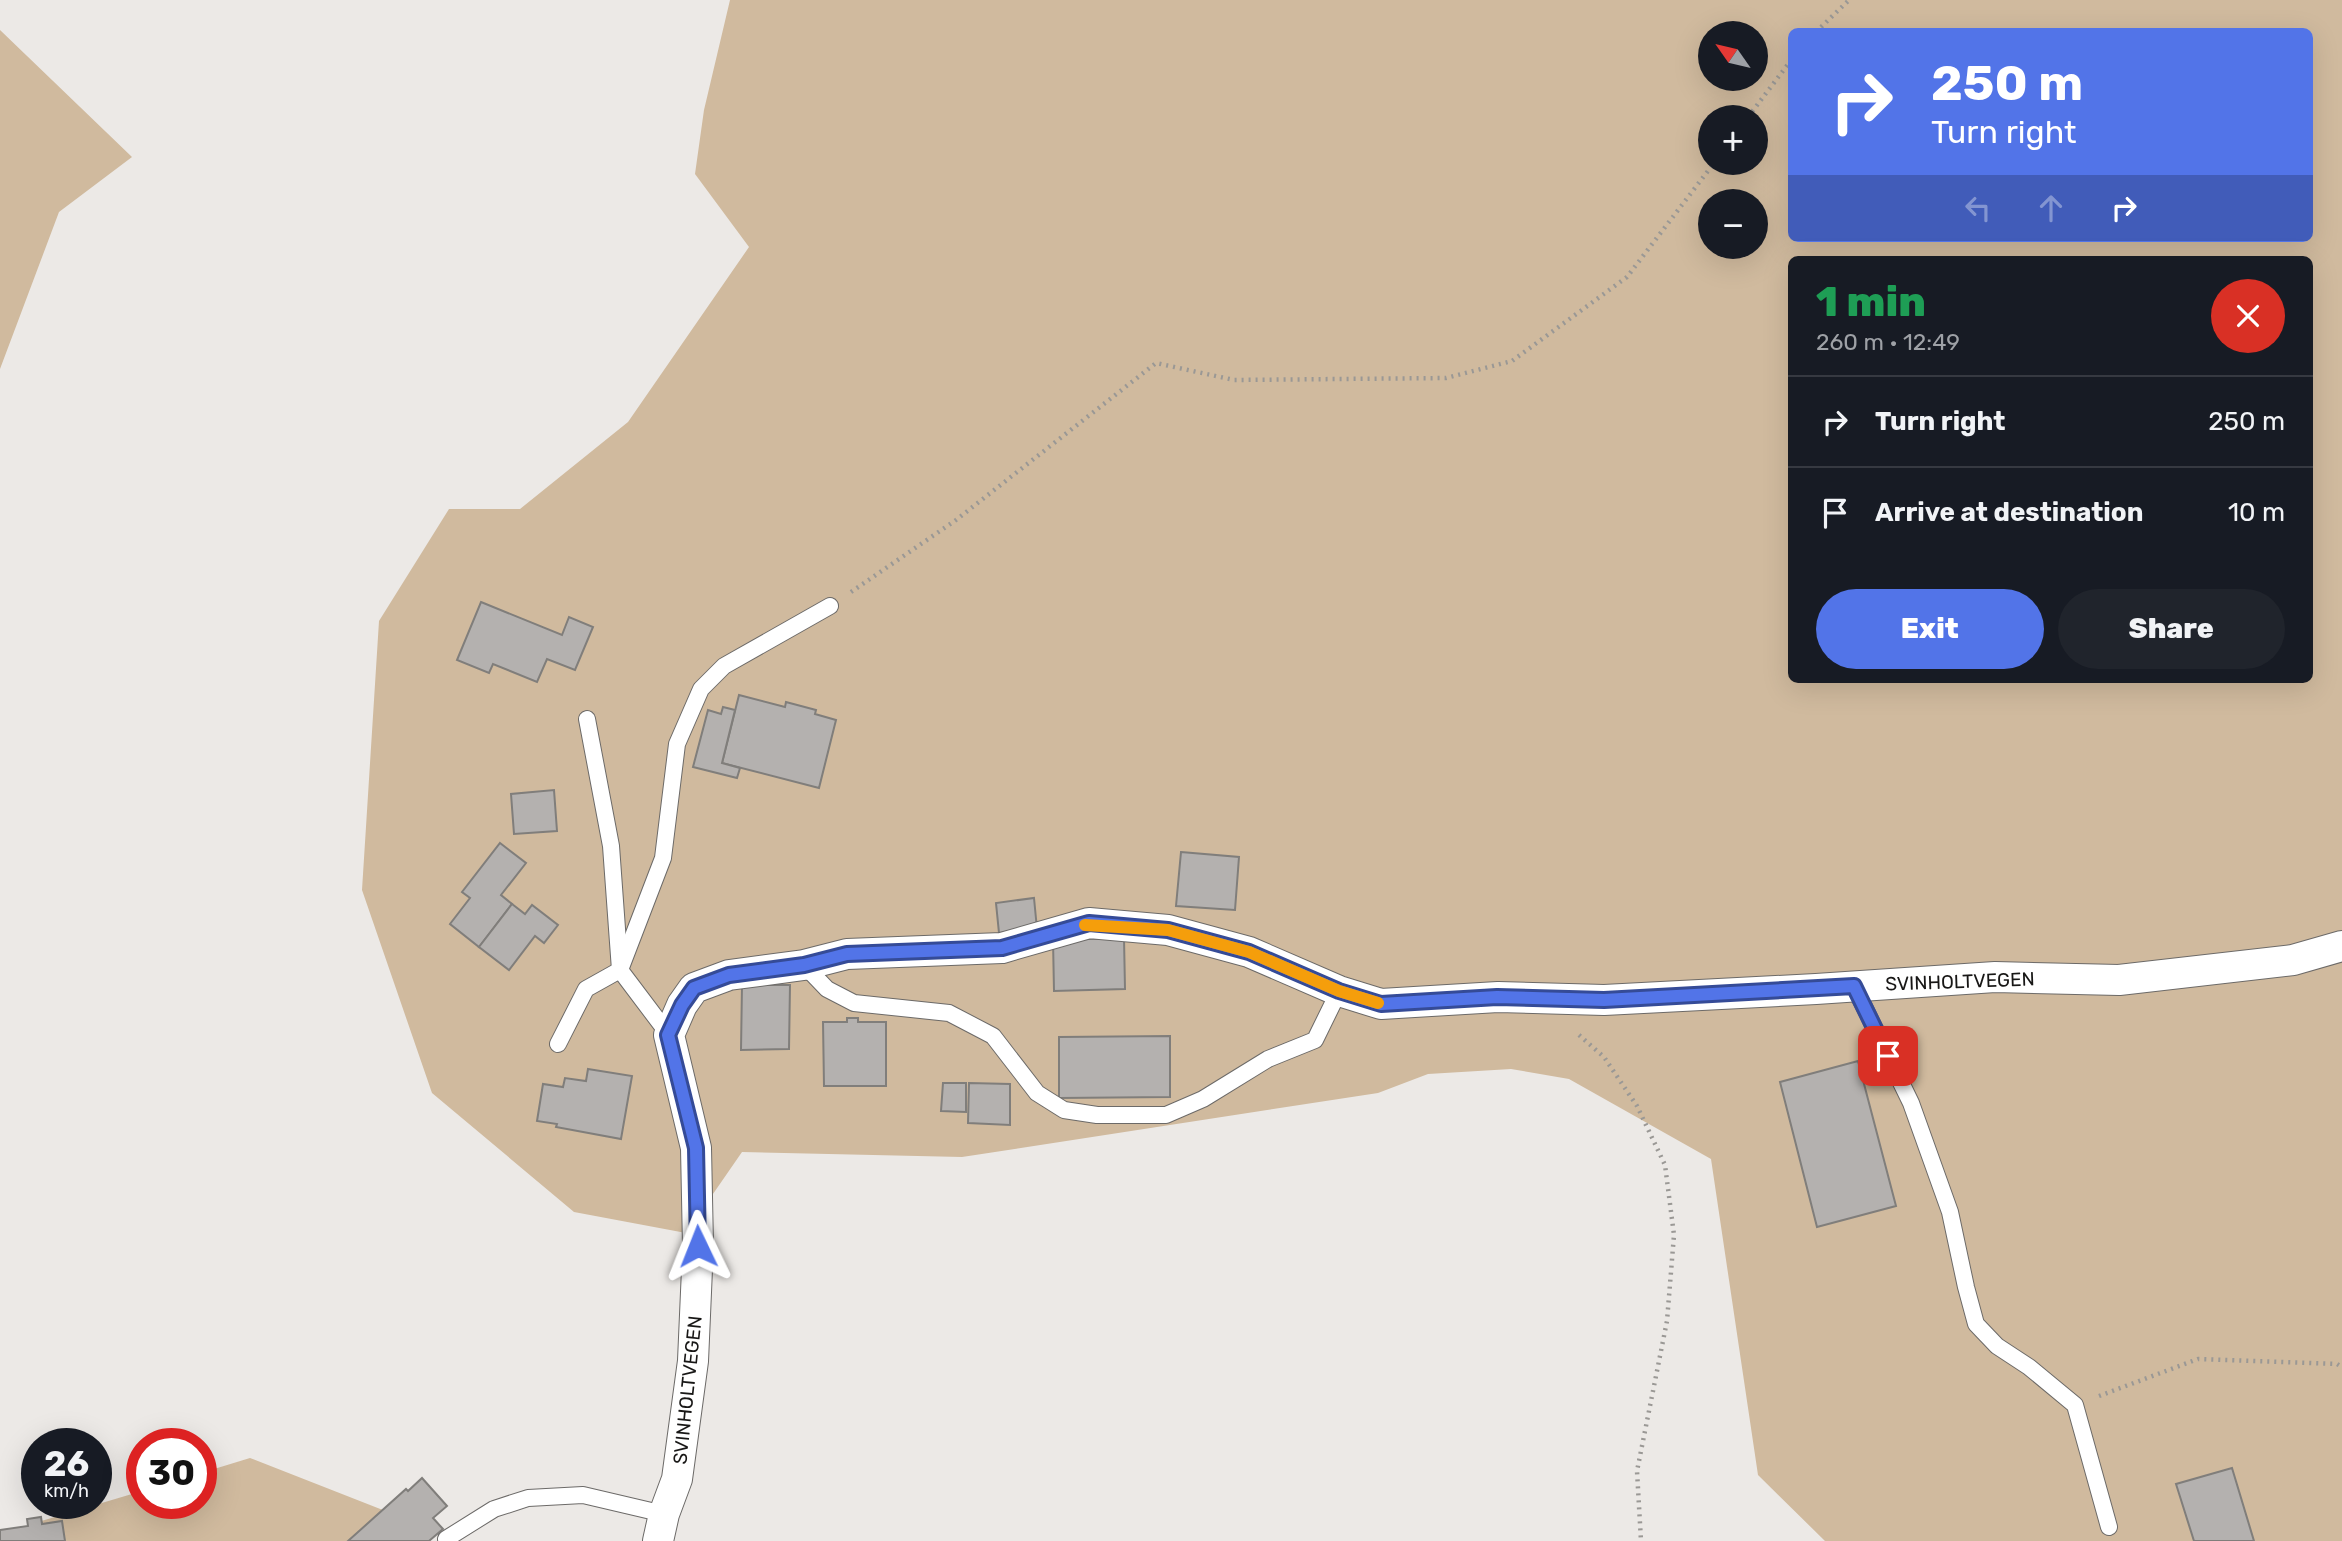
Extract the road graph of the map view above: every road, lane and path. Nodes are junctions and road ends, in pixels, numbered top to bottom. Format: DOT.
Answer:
graph roads {
  1 [pos="1849,0"];
  2 [pos="1820,28"];
  3 [pos="1788,64"];
  4 [pos="1757,105"];
  5 [pos="1705,175"];
  6 [pos="830,606"];
  7 [pos="587,719"];
  8 [pos="2342,946"];
  9 [pos="804,965"];
  10 [pos="620,970"];
  11 [pos="1854,986"];
  12 [pos="1339,991"];
  13 [pos="1536,998"];
  14 [pos="668,1035"];
  15 [pos="558,1044"];
  16 [pos="2342,1367"];
  17 [pos="2075,1405"];
  18 [pos="2109,1527"];
  19 [pos="661,1528"];
  20 [pos="446,1539"];
  21 [pos="1641,1541"];
  1 -- 2 [label="path"];
  3 -- 4 [label="path"];
  5 -- 6 [label="path"];
  6 -- 10 [label="lane"];
  7 -- 10 [label="lane"];
  8 -- 11 [label="street, SVINHOLTVEGEN"];
  9 -- 12 [label="street, SVINHOLTVEGEN"];
  9 -- 12 [label="lane"];
  9 -- 14 [label="street, SVINHOLTVEGEN"];
  10 -- 14 [label="lane"];
  10 -- 15 [label="lane"];
  11 -- 13 [label="street, SVINHOLTVEGEN"];
  11 -- 17 [label="lane"];
  12 -- 13 [label="street, SVINHOLTVEGEN"];
  13 -- 21 [label="path"];
  14 -- 19 [label="street, SVINHOLTVEGEN"];
  16 -- 17 [label="path"];
  17 -- 18 [label="lane"];
  19 -- 20 [label="lane"];
}
